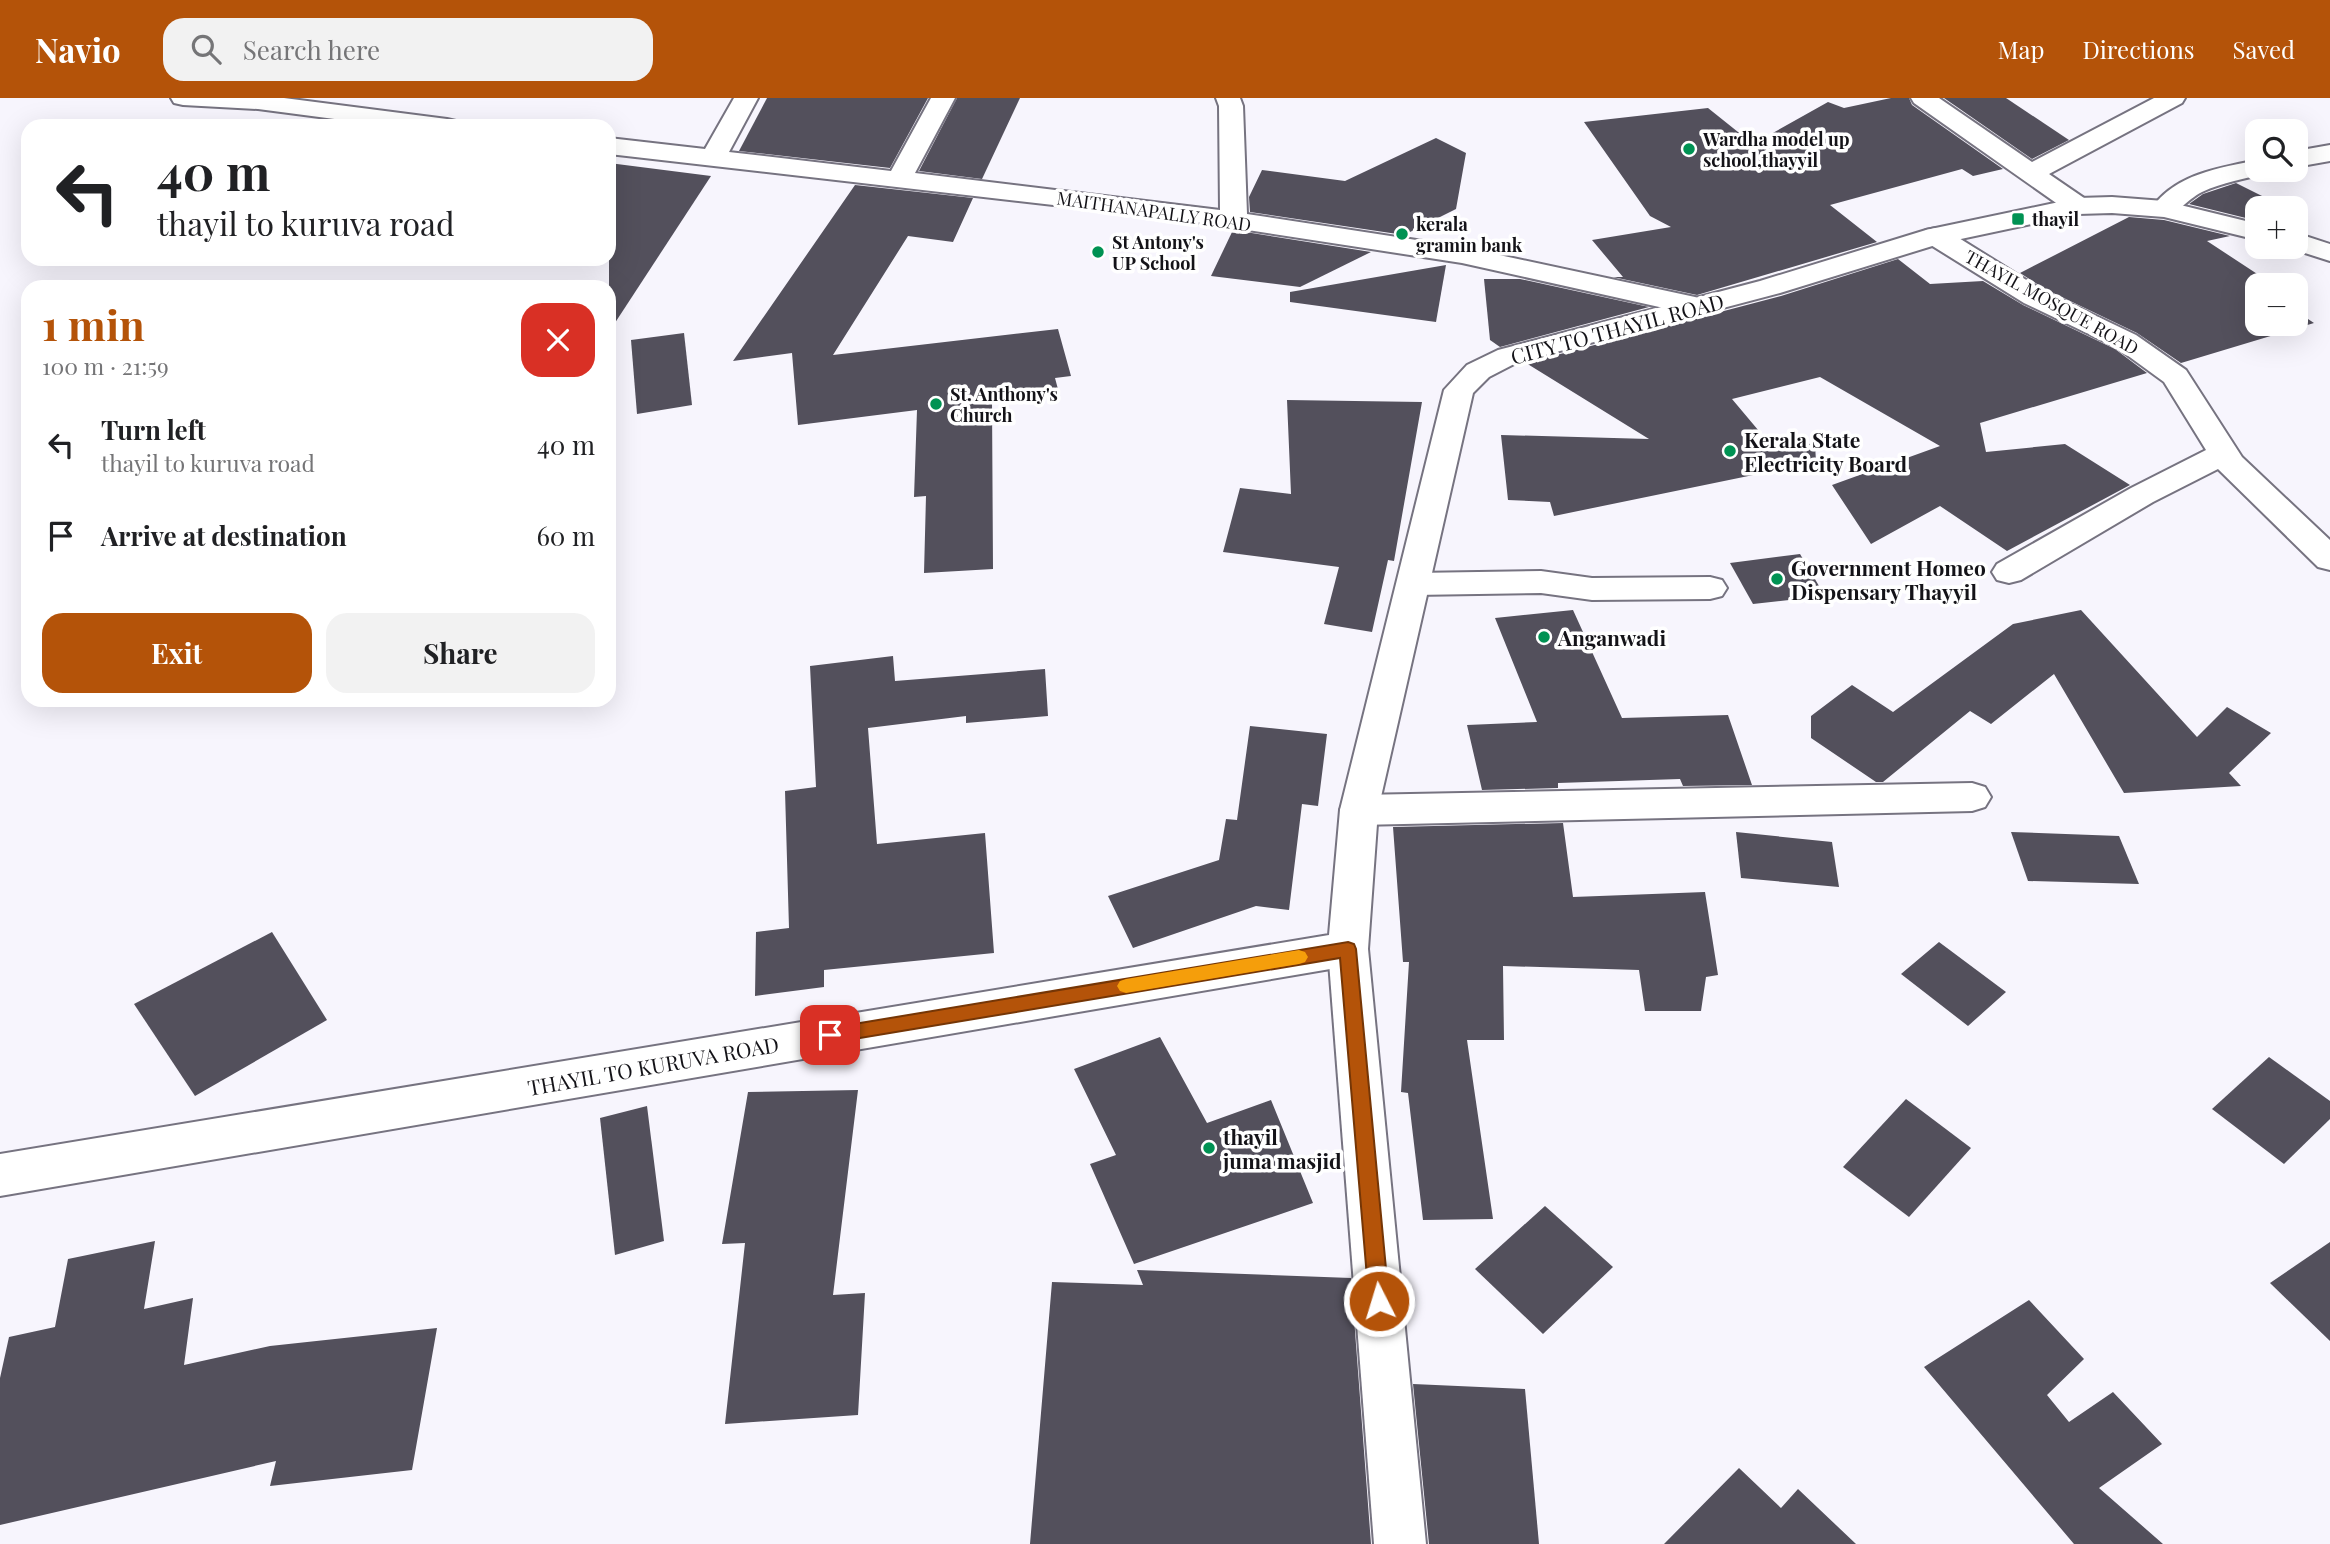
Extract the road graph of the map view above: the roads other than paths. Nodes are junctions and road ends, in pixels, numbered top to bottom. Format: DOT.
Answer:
graph roads {
  1 [pos="183,98"];
  2 [pos="746,98"];
  3 [pos="943,98"];
  4 [pos="1228,98"];
  5 [pos="1923,98"];
  6 [pos="2173,98"];
  7 [pos="392,119"];
  8 [pos="616,147"];
  9 [pos="2330,153"];
  10 [pos="2308,157"];
  11 [pos="713,158"];
  12 [pos="2245,171"];
  13 [pos="2030,173"];
  14 [pos="899,179"];
  15 [pos="2078,206"];
  16 [pos="2164,209"];
  17 [pos="1234,222"];
  18 [pos="2245,229"];
  19 [pos="1936,236"];
  20 [pos="2308,246"];
  21 [pos="2330,253"];
  22 [pos="1695,306"];
  23 [pos="2225,453"];
  24 [pos="2330,559"];
  25 [pos="2009,572"];
  26 [pos="1415,584"];
  27 [pos="1710,588"];
  28 [pos="1972,797"];
  29 [pos="1359,810"];
  30 [pos="1348,949"];
  31 [pos="2,1178"];
  32 [pos="1400,1544"];
  1 -- 7 [label="street"];
  2 -- 11 [label="street"];
  3 -- 14 [label="street"];
  4 -- 17 [label="street"];
  5 -- 13 [label="street"];
  6 -- 13 [label="street"];
  8 -- 11 [label="street, MAITHANAPALLY ROAD"];
  9 -- 10 [label="street"];
  11 -- 14 [label="street, MAITHANAPALLY ROAD"];
  12 -- 16 [label="street"];
  13 -- 15 [label="street"];
  14 -- 17 [label="street, MAITHANAPALLY ROAD"];
  15 -- 16 [label="street, CITY TO THAYIL ROAD"];
  15 -- 19 [label="street, CITY TO THAYIL ROAD"];
  16 -- 18 [label="street, CITY TO THAYIL ROAD"];
  17 -- 22 [label="street, MAITHANAPALLY ROAD"];
  19 -- 22 [label="street, CITY TO THAYIL ROAD"];
  19 -- 23 [label="street, THAYIL MOSQUE ROAD"];
  20 -- 21 [label="street"];
  22 -- 26 [label="street, CITY TO THAYIL ROAD"];
  23 -- 24 [label="street, THAYIL MOSQUE ROAD"];
  23 -- 25 [label="street"];
  26 -- 27 [label="street"];
  26 -- 29 [label="street, CITY TO THAYIL ROAD"];
  28 -- 29 [label="street"];
  29 -- 30 [label="street, CITY TO THAYIL ROAD"];
  30 -- 31 [label="street, THAYIL TO KURUVA ROAD"];
  30 -- 32 [label="street, CITY TO THAYIL ROAD"];
}
